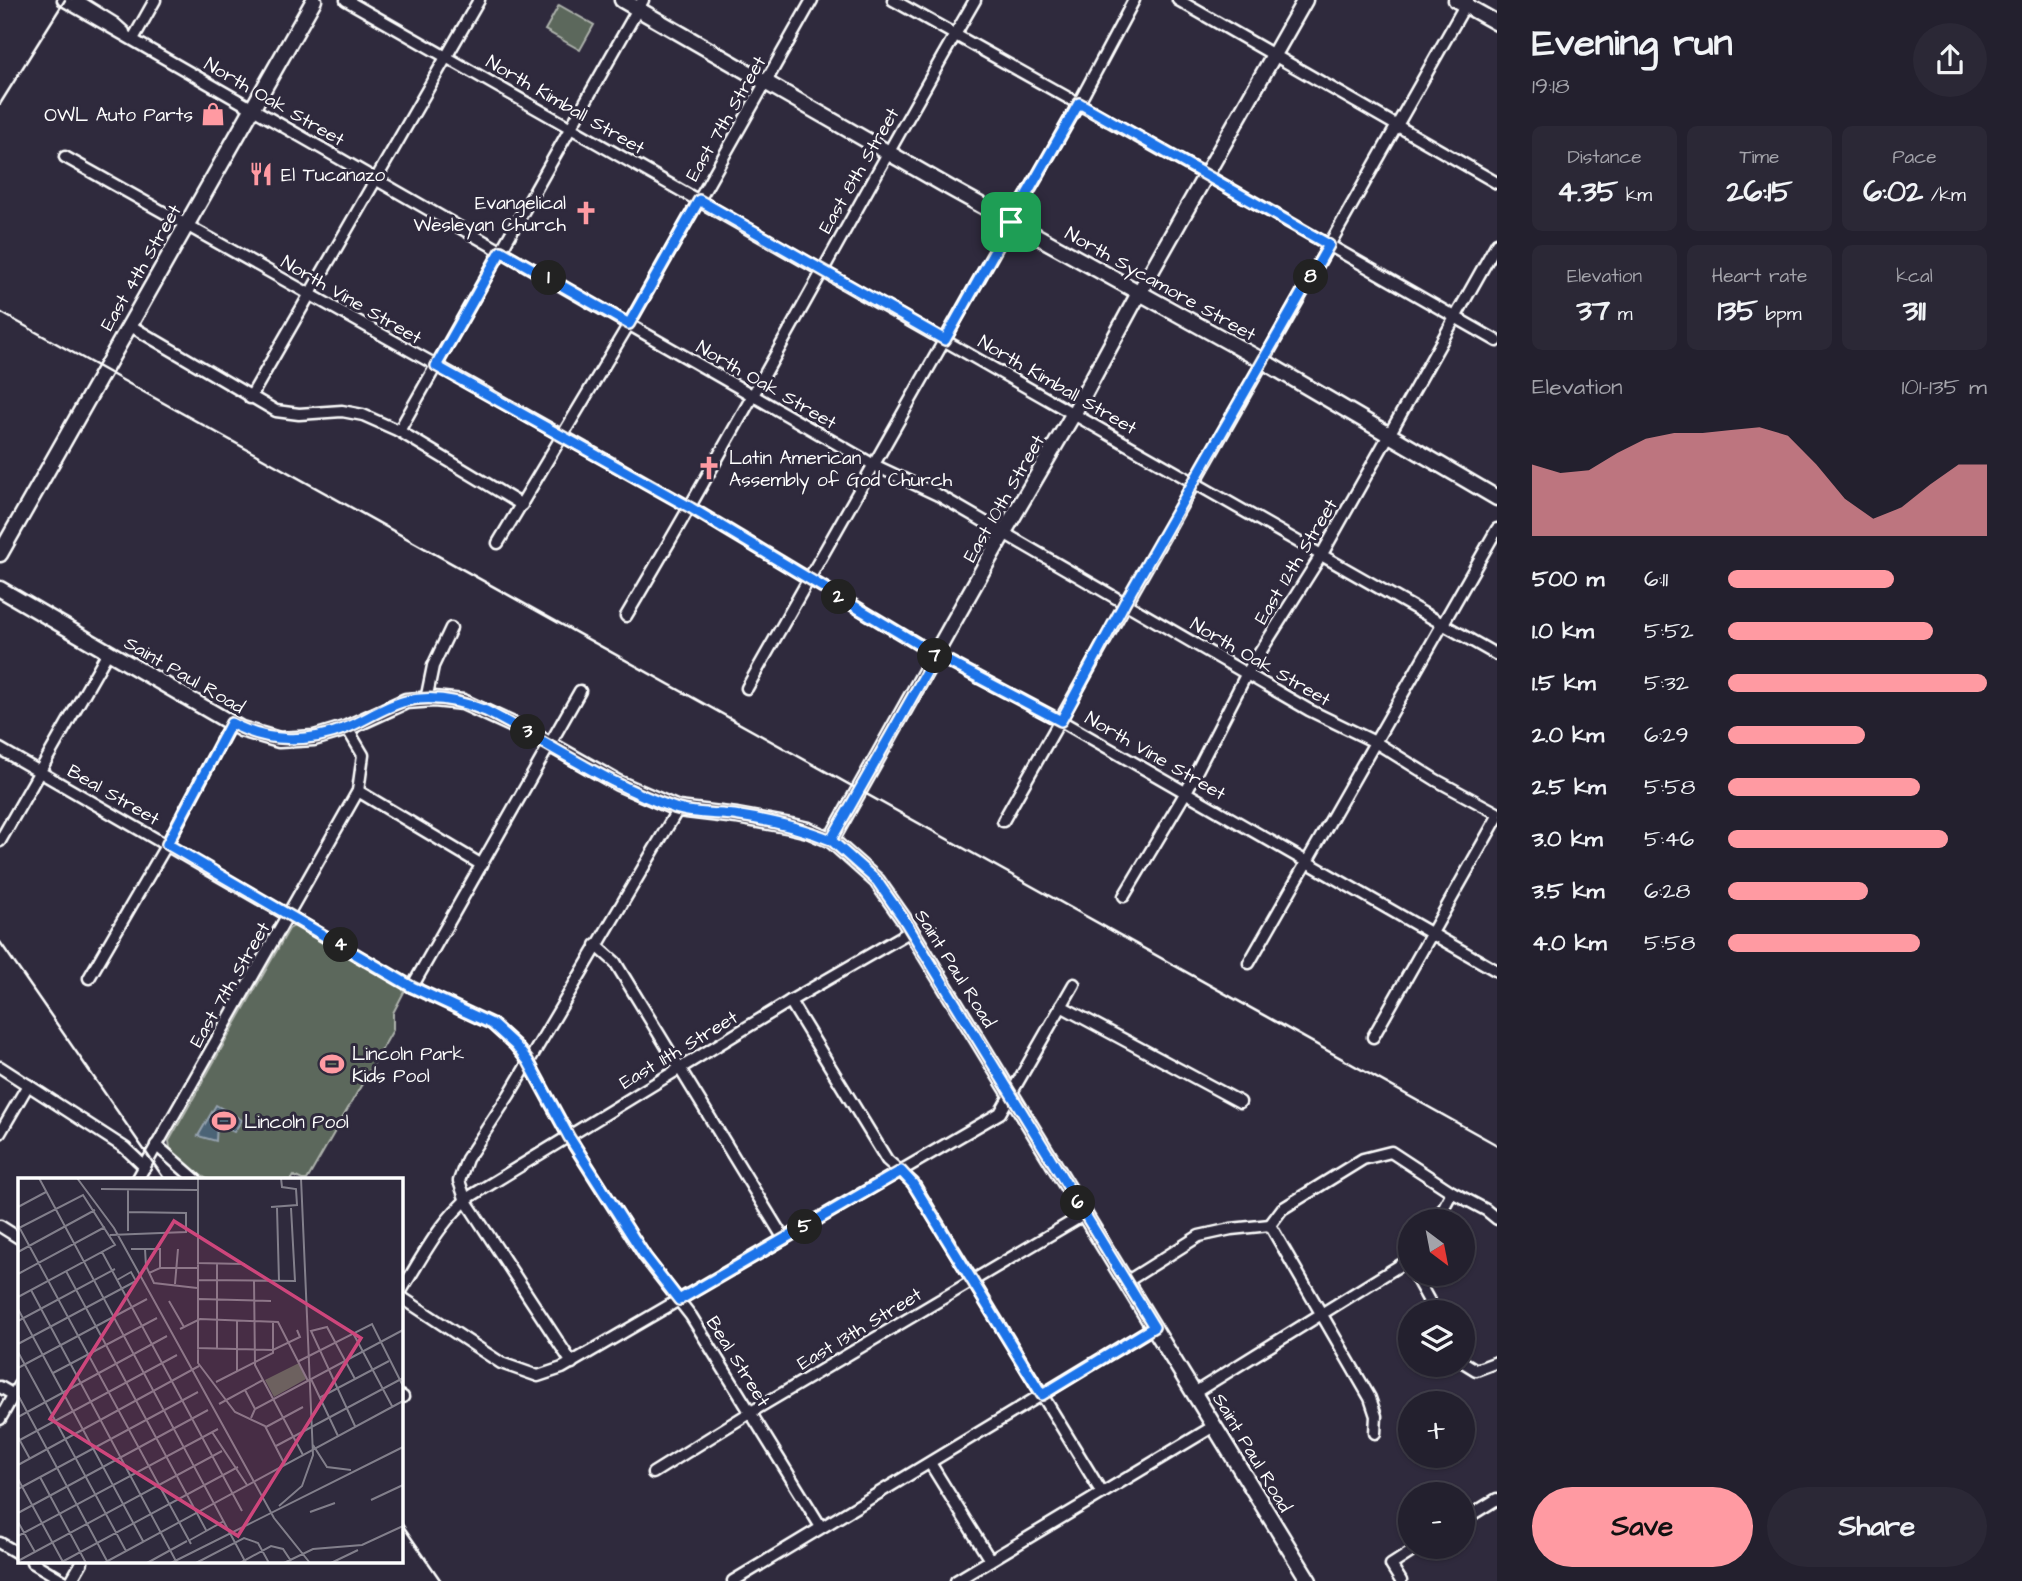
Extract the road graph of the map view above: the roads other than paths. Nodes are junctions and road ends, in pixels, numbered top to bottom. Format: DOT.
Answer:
graph roads {
  1 [pos="63,0"];
  2 [pos="77,0"];
  3 [pos="155,0"];
  4 [pos="314,0"];
  5 [pos="346,0"];
  6 [pos="479,0"];
  7 [pos="622,0"];
  8 [pos="812,0"];
  9 [pos="892,0"];
  10 [pos="975,0"];
  11 [pos="1134,0"];
  12 [pos="1178,0"];
  13 [pos="1305,0"];
  14 [pos="1463,2"];
  15 [pos="640,4"];
  16 [pos="1497,23"];
  17 [pos="956,35"];
  18 [pos="132,39"];
  19 [pos="1274,55"];
  20 [pos="447,56"];
  21 [pos="766,81"];
  22 [pos="1079,103"];
  23 [pos="253,108"];
  24 [pos="1397,125"];
  25 [pos="571,127"];
  26 [pos="888,152"];
  27 [pos="65,157"];
  28 [pos="1206,175"];
  29 [pos="376,179"];
  30 [pos="1497,183"];
  31 [pos="699,200"];
  32 [pos="1011,222"];
  33 [pos="186,225"];
  34 [pos="1497,243"];
  35 [pos="1329,245"];
  36 [pos="501,251"];
  37 [pos="822,270"];
  38 [pos="1139,293"];
  39 [pos="310,294"];
  40 [pos="1455,317"];
  41 [pos="629,324"];
  42 [pos="128,325"];
  43 [pos="945,340"];
  44 [pos="1497,341"];
  45 [pos="1263,361"];
  46 [pos="436,366"];
  47 [pos="752,395"];
  48 [pos="250,398"];
  49 [pos="1074,413"];
  50 [pos="399,431"];
  51 [pos="1388,435"];
  52 [pos="562,437"];
  53 [pos="874,465"];
  54 [pos="1195,482"];
  55 [pos="1497,498"];
  56 [pos="522,505"];
  57 [pos="691,508"];
  58 [pos="1497,529"];
  59 [pos="1004,532"];
  60 [pos="498,543"];
  61 [pos="0,554"];
  62 [pos="1322,554"];
  63 [pos="810,579"];
  64 [pos="0,589"];
  65 [pos="1125,602"];
  66 [pos="626,616"];
  67 [pos="1444,624"];
  68 [pos="451,628"];
  69 [pos="108,652"];
  70 [pos="936,655"];
  71 [pos="1497,655"];
  72 [pos="1247,673"];
  73 [pos="747,688"];
  74 [pos="580,691"];
  75 [pos="426,700"];
  76 [pos="1061,721"];
  77 [pos="231,723"];
  78 [pos="346,728"];
  79 [pos="1375,742"];
  80 [pos="550,745"];
  81 [pos="0,749"];
  82 [pos="40,772"];
  83 [pos="358,791"];
  84 [pos="1186,792"];
  85 [pos="678,809"];
  86 [pos="1497,816"];
  87 [pos="1003,821"];
  88 [pos="831,840"];
  89 [pos="0,841"];
  90 [pos="167,844"];
  91 [pos="1306,861"];
  92 [pos="481,865"];
  93 [pos="1124,896"];
  94 [pos="289,914"];
  95 [pos="911,931"];
  96 [pos="1432,933"];
  97 [pos="596,945"];
  98 [pos="1250,963"];
  99 [pos="1497,971"];
  100 [pos="89,978"];
  101 [pos="1073,984"];
  102 [pos="412,987"];
  103 [pos="790,1002"];
  104 [pos="1061,1006"];
  105 [pos="1373,1037"];
  106 [pos="528,1061"];
  107 [pos="0,1067"];
  108 [pos="680,1069"];
  109 [pos="28,1085"];
  110 [pos="1012,1095"];
  111 [pos="1240,1101"];
  112 [pos="0,1133"];
  113 [pos="569,1137"];
  114 [pos="156,1145"];
  115 [pos="145,1167"];
  116 [pos="901,1171"];
  117 [pos="138,1178"];
  118 [pos="194,1178"];
  119 [pos="1452,1192"];
  120 [pos="466,1200"];
  121 [pos="1443,1209"];
  122 [pos="1085,1214"];
  123 [pos="1497,1219"];
  124 [pos="1270,1225"];
  125 [pos="0,1226"];
  126 [pos="18,1237"];
  127 [pos="784,1239"];
  128 [pos="1398,1270"];
  129 [pos="972,1281"];
  130 [pos="1126,1282"];
  131 [pos="402,1289"];
  132 [pos="402,1298"];
  133 [pos="679,1300"];
  134 [pos="1323,1314"];
  135 [pos="1154,1327"];
  136 [pos="1497,1362"];
  137 [pos="572,1363"];
  138 [pos="1475,1369"];
  139 [pos="0,1387"];
  140 [pos="17,1393"];
  141 [pos="1194,1393"];
  142 [pos="1042,1395"];
  143 [pos="751,1412"];
  144 [pos="0,1419"];
  145 [pos="1214,1426"];
  146 [pos="1375,1433"];
  147 [pos="930,1463"];
  148 [pos="653,1473"];
  149 [pos="1101,1493"];
  150 [pos="1497,1499"];
  151 [pos="1475,1513"];
  152 [pos="821,1527"];
  153 [pos="0,1543"];
  154 [pos="18,1554"];
  155 [pos="1399,1559"];
  156 [pos="990,1560"];
  157 [pos="35,1564"];
  158 [pos="81,1564"];
  159 [pos="64,1581"];
  160 [pos="71,1581"];
  161 [pos="733,1581"];
  162 [pos="956,1581"];
  163 [pos="1309,1581"];
  164 [pos="1401,1581"];
  1 -- 18 [label="street, North Oak Street"];
  2 -- 18 [label="street, North Oak Street"];
  3 -- 18 [label="street"];
  4 -- 23 [label="main road, East 4th Street"];
  5 -- 20 [label="street, North Kimball Street"];
  6 -- 20 [label="street"];
  7 -- 15 [label="main road, North Sycamore Street"];
  8 -- 21 [label="street, East 7th Street"];
  9 -- 17 [label="street"];
  10 -- 17 [label="street, East 8th Street"];
  11 -- 22 [label="street"];
  12 -- 19 [label="street"];
  13 -- 19 [label="main road, East 10th Street"];
  14 -- 16 [label="main road"];
  14 -- 24 [label="street"];
  15 -- 21 [label="main road, North Sycamore Street"];
  15 -- 25 [label="street"];
  17 -- 22 [label="street"];
  17 -- 26 [label="street, East 8th Street"];
  18 -- 23 [label="street, North Oak Street"];
  19 -- 24 [label="street"];
  19 -- 28 [label="main road, East 10th Street"];
  20 -- 25 [label="street, North Kimball Street"];
  20 -- 29 [label="street"];
  21 -- 26 [label="main road, North Sycamore Street"];
  21 -- 31 [label="street, East 7th Street"];
  22 -- 28 [label="street"];
  22 -- 32 [label="street"];
  23 -- 29 [label="street, North Oak Street"];
  23 -- 33 [label="main road, East 4th Street"];
  24 -- 30 [label="street"];
  24 -- 35 [label="street"];
  25 -- 31 [label="street, North Kimball Street"];
  25 -- 36 [label="street"];
  26 -- 32 [label="main road, North Sycamore Street"];
  26 -- 37 [label="street, East 8th Street"];
  27 -- 33 [label="street, North Vine Street"];
  28 -- 35 [label="street"];
  28 -- 38 [label="main road, East 10th Street"];
  29 -- 36 [label="street, North Oak Street"];
  29 -- 39 [label="street"];
  31 -- 37 [label="street, North Kimball Street"];
  31 -- 41 [label="street, East 7th Street"];
  32 -- 38 [label="main road, North Sycamore Street"];
  32 -- 43 [label="street"];
  33 -- 39 [label="street, North Vine Street"];
  33 -- 42 [label="main road, East 4th Street"];
  34 -- 40 [label="street, East 12th Street"];
  35 -- 40 [label="street"];
  35 -- 45 [label="street"];
  36 -- 41 [label="street, North Oak Street"];
  36 -- 46 [label="street"];
  37 -- 43 [label="street, North Kimball Street"];
  37 -- 47 [label="street, East 8th Street"];
  38 -- 45 [label="main road, North Sycamore Street"];
  38 -- 49 [label="main road, East 10th Street"];
  39 -- 46 [label="street, North Vine Street"];
  39 -- 48 [label="street"];
  40 -- 44 [label="street"];
  40 -- 51 [label="street, East 12th Street"];
  41 -- 47 [label="street, North Oak Street"];
  41 -- 52 [label="street, East 7th Street"];
  42 -- 48 [label="street"];
  42 -- 61 [label="main road, East 4th Street"];
  43 -- 49 [label="street, North Kimball Street"];
  43 -- 53 [label="street"];
  45 -- 51 [label="main road, North Sycamore Street"];
  45 -- 54 [label="street"];
  46 -- 50 [label="street"];
  46 -- 52 [label="street, North Vine Street"];
  47 -- 53 [label="street, North Oak Street"];
  47 -- 57 [label="street, East 8th Street"];
  48 -- 50 [label="street"];
  49 -- 54 [label="street, North Kimball Street"];
  49 -- 59 [label="main road, East 10th Street"];
  50 -- 56 [label="street"];
  51 -- 55 [label="main road, North Sycamore Street"];
  51 -- 62 [label="street, East 12th Street"];
  52 -- 56 [label="street, East 7th Street"];
  52 -- 57 [label="street, North Vine Street"];
  53 -- 59 [label="street, North Oak Street"];
  53 -- 63 [label="street"];
  54 -- 62 [label="street, North Kimball Street"];
  54 -- 65 [label="street"];
  56 -- 60 [label="street, East 7th Street"];
  57 -- 63 [label="street, North Vine Street"];
  57 -- 66 [label="street, East 8th Street"];
  58 -- 67 [label="street"];
  59 -- 65 [label="street, North Oak Street"];
  59 -- 70 [label="main road, East 10th Street"];
  62 -- 67 [label="street, North Kimball Street"];
  62 -- 72 [label="street, East 12th Street"];
  63 -- 70 [label="street, North Vine Street"];
  63 -- 73 [label="street"];
  64 -- 69 [label="main road, Saint Paul Road"];
  65 -- 72 [label="street, North Oak Street"];
  65 -- 76 [label="street"];
  67 -- 71 [label="street, North Kimball Street"];
  67 -- 79 [label="street"];
  68 -- 75 [label="street"];
  69 -- 77 [label="main road, Saint Paul Road"];
  69 -- 82 [label="street"];
  70 -- 76 [label="street, North Vine Street"];
  70 -- 88 [label="main road, East 10th Street"];
  72 -- 79 [label="street, North Oak Street"];
  72 -- 84 [label="street, East 12th Street"];
  74 -- 80 [label="street"];
  75 -- 78 [label="main road, Saint Paul Road"];
  75 -- 80 [label="main road, Saint Paul Road"];
  76 -- 84 [label="street, North Vine Street"];
  76 -- 87 [label="street"];
  77 -- 78 [label="main road, Saint Paul Road"];
  77 -- 90 [label="street"];
  78 -- 83 [label="street, East 7th Street"];
  79 -- 86 [label="street, North Oak Street"];
  79 -- 91 [label="street"];
  80 -- 85 [label="main road, Saint Paul Road"];
  80 -- 92 [label="street"];
  81 -- 82 [label="street, Beal Street"];
  82 -- 89 [label="street"];
  82 -- 90 [label="street, Beal Street"];
  83 -- 92 [label="street"];
  83 -- 94 [label="street, East 7th Street"];
  84 -- 91 [label="street, North Vine Street"];
  84 -- 93 [label="street, East 12th Street"];
  85 -- 88 [label="main road, Saint Paul Road"];
  85 -- 97 [label="street"];
  86 -- 96 [label="street"];
  88 -- 95 [label="main road, Saint Paul Road"];
  90 -- 94 [label="street, Beal Street"];
  90 -- 100 [label="street"];
  91 -- 96 [label="street, North Vine Street"];
  91 -- 98 [label="street"];
  92 -- 102 [label="street"];
  94 -- 102 [label="street, Beal Street"];
  94 -- 114 [label="street, East 7th Street"];
  95 -- 103 [label="street, East 11th Street"];
  95 -- 110 [label="main road, Saint Paul Road"];
  96 -- 99 [label="street, North Vine Street"];
  96 -- 105 [label="street"];
  97 -- 106 [label="street"];
  97 -- 108 [label="street"];
  101 -- 104 [label="street"];
  102 -- 106 [label="street, Beal Street"];
  103 -- 108 [label="street, East 11th Street"];
  103 -- 116 [label="street"];
  104 -- 110 [label="street"];
  104 -- 111 [label="street"];
  106 -- 113 [label="street, Beal Street"];
  106 -- 120 [label="street"];
  107 -- 109 [label="street"];
  108 -- 113 [label="street, East 11th Street"];
  108 -- 127 [label="street"];
  109 -- 112 [label="street"];
  109 -- 115 [label="street"];
  110 -- 116 [label="street"];
  110 -- 122 [label="main road, Saint Paul Road"];
  113 -- 120 [label="street, East 11th Street"];
  113 -- 133 [label="street, Beal Street"];
  114 -- 115 [label="street, East 7th Street"];
  114 -- 118 [label="street"];
  115 -- 117 [label="street, East 7th Street"];
  116 -- 127 [label="street"];
  116 -- 129 [label="street"];
  119 -- 121 [label="street"];
  119 -- 123 [label="street"];
  119 -- 124 [label="street"];
  120 -- 131 [label="street, East 11th Street"];
  120 -- 137 [label="street"];
  122 -- 129 [label="street, East 13th Street"];
  122 -- 130 [label="main road, Saint Paul Road"];
  124 -- 130 [label="street"];
  124 -- 134 [label="street"];
  125 -- 126 [label="street"];
  127 -- 133 [label="street"];
  128 -- 134 [label="street"];
  129 -- 142 [label="street"];
  129 -- 143 [label="street, East 13th Street"];
  130 -- 135 [label="main road, Saint Paul Road"];
  132 -- 137 [label="street"];
  133 -- 137 [label="street"];
  133 -- 143 [label="street, Beal Street"];
  134 -- 141 [label="street"];
  134 -- 146 [label="street"];
  135 -- 141 [label="main road, Saint Paul Road"];
  135 -- 142 [label="street"];
  136 -- 138 [label="street"];
  139 -- 140 [label="street"];
  140 -- 144 [label="street"];
  141 -- 145 [label="main road, Saint Paul Road"];
  142 -- 147 [label="street"];
  142 -- 149 [label="street"];
  143 -- 148 [label="street, East 13th Street"];
  143 -- 152 [label="street, Beal Street"];
  145 -- 149 [label="street"];
  145 -- 163 [label="main road, Saint Paul Road"];
  147 -- 152 [label="street"];
  147 -- 156 [label="street"];
  149 -- 156 [label="street"];
  150 -- 151 [label="street"];
  152 -- 161 [label="street"];
  153 -- 154 [label="street"];
  155 -- 164 [label="street"];
  156 -- 162 [label="street"];
  157 -- 159 [label="street"];
  158 -- 160 [label="street"];
}
